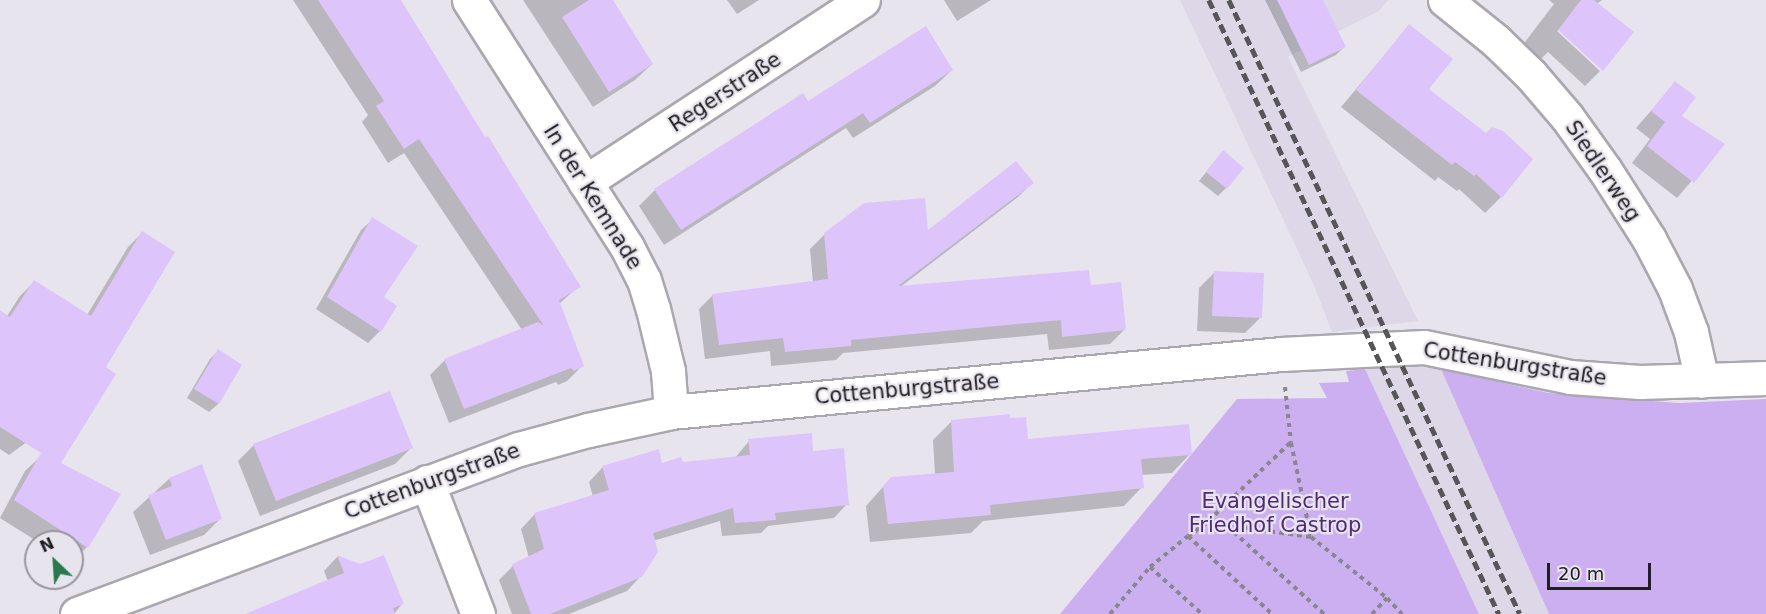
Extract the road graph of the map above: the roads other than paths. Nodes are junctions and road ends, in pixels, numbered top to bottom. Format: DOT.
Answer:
graph roads {
  1 [pos="469,0"];
  2 [pos="863,0"];
  3 [pos="1445,0"];
  4 [pos="585,182"];
  5 [pos="1766,378"];
  6 [pos="1702,381"];
  7 [pos="671,412"];
  8 [pos="427,482"];
  9 [pos="77,614"];
  10 [pos="477,614"];
  1 -- 4 [label="street, In der Kemnade"];
  2 -- 4 [label="street, Regerstraße"];
  3 -- 6 [label="street, Siedlerweg"];
  4 -- 7 [label="street, In der Kemnade"];
  5 -- 6 [label="street, Cottenburgstraße"];
  6 -- 7 [label="street, Cottenburgstraße"];
  7 -- 8 [label="street, Cottenburgstraße"];
  8 -- 9 [label="street, Cottenburgstraße"];
  8 -- 10 [label="street"];
}
